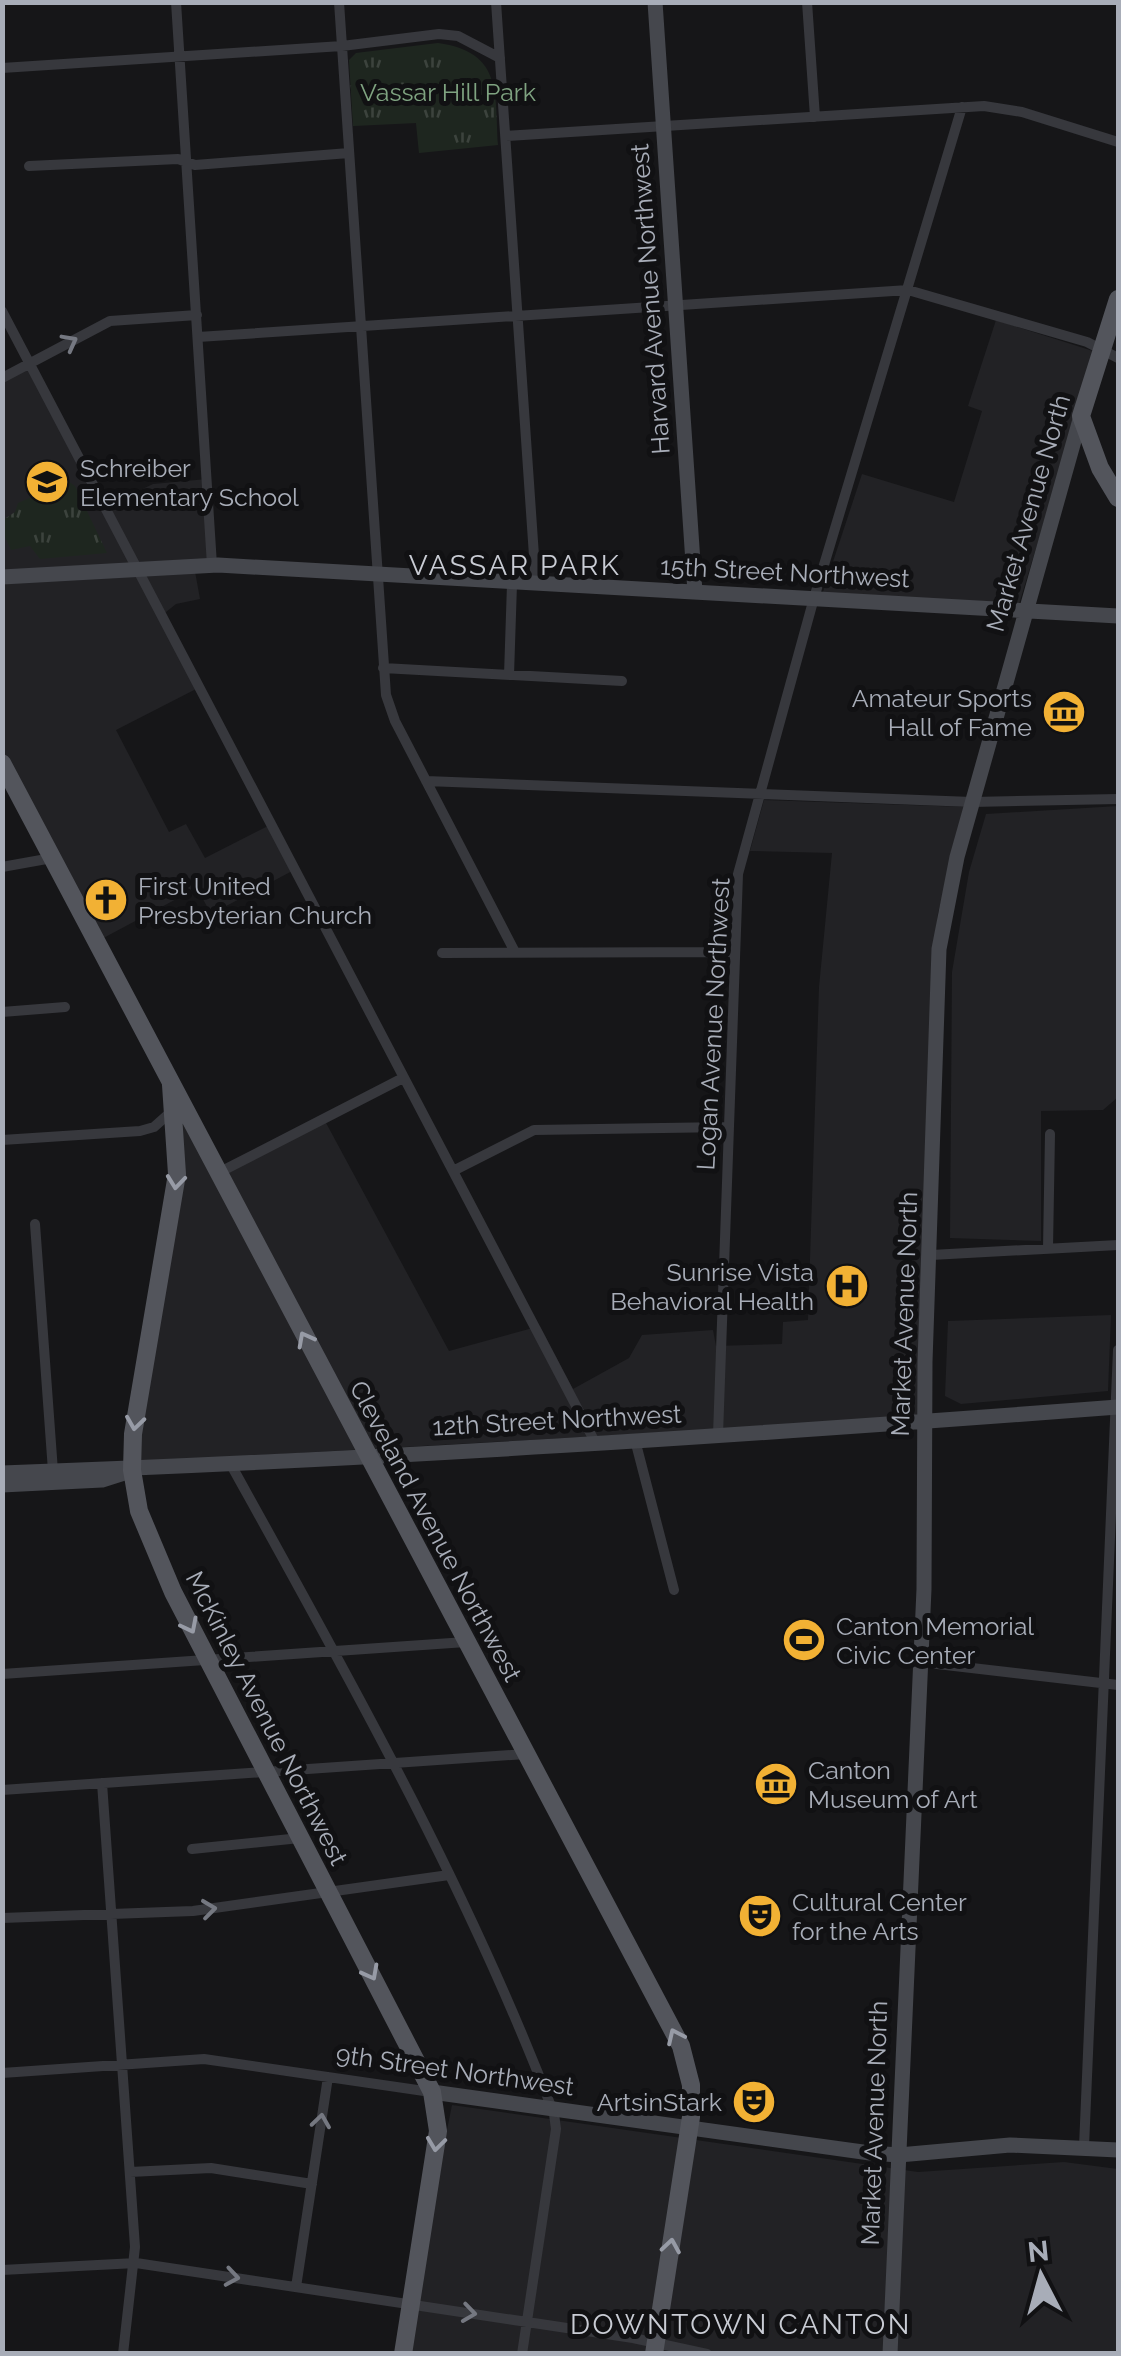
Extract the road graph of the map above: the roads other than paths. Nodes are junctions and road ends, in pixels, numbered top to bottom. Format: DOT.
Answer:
graph roads {
  1 [pos="176,2"];
  2 [pos="339,2"];
  3 [pos="496,2"];
  4 [pos="655,2"];
  5 [pos="806,2"];
  6 [pos="342,46"];
  7 [pos="179,58"];
  8 [pos="500,58"];
  9 [pos="2,68"];
  10 [pos="962,107"];
  11 [pos="814,118"];
  12 [pos="663,124"];
  13 [pos="506,136"];
  14 [pos="1118,142"];
  15 [pos="348,153"];
  16 [pos="185,162"];
  17 [pos="30,166"];
  18 [pos="908,290"];
  19 [pos="1118,300"];
  20 [pos="676,306"];
  21 [pos="2,310"];
  22 [pos="197,315"];
  23 [pos="518,316"];
  24 [pos="360,327"];
  25 [pos="198,337"];
  26 [pos="1110,353"];
  27 [pos="30,363"];
  28 [pos="2,378"];
  29 [pos="1082,416"];
  30 [pos="1118,498"];
  31 [pos="212,565"];
  32 [pos="136,568"];
  33 [pos="2,577"];
  34 [pos="378,577"];
  35 [pos="512,584"];
  36 [pos="536,585"];
  37 [pos="695,592"];
  38 [pos="814,598"];
  39 [pos="1026,610"];
  40 [pos="1118,616"];
  41 [pos="383,668"];
  42 [pos="510,675"];
  43 [pos="622,681"];
  44 [pos="2,763"];
  45 [pos="426,781"];
  46 [pos="759,793"];
  47 [pos="1118,799"];
  48 [pos="972,802"];
  49 [pos="52,858"];
  50 [pos="2,867"];
  51 [pos="442,952"];
  52 [pos="515,952"];
  53 [pos="734,952"];
  54 [pos="64,1007"];
  55 [pos="2,1012"];
  56 [pos="403,1078"];
  57 [pos="171,1085"];
  58 [pos="173,1110"];
  59 [pos="727,1127"];
  60 [pos="140,1130"];
  61 [pos="1050,1134"];
  62 [pos="2,1140"];
  63 [pos="178,1148"];
  64 [pos="453,1171"];
  65 [pos="220,1172"];
  66 [pos="35,1224"];
  67 [pos="1118,1246"];
  68 [pos="1048,1248"];
  69 [pos="931,1254"];
  70 [pos="1118,1350"];
  71 [pos="1118,1407"];
  72 [pos="924,1422"];
  73 [pos="718,1435"];
  74 [pos="635,1440"];
  75 [pos="595,1442"];
  76 [pos="367,1456"];
  77 [pos="230,1463"];
  78 [pos="132,1470"];
  79 [pos="54,1471"];
  80 [pos="2,1474"];
  81 [pos="2,1485"];
  82 [pos="674,1590"];
  83 [pos="466,1642"];
  84 [pos="331,1652"];
  85 [pos="208,1660"];
  86 [pos="920,1662"];
  87 [pos="2,1674"];
  88 [pos="1106,1684"];
  89 [pos="1118,1685"];
  90 [pos="526,1754"];
  91 [pos="390,1763"];
  92 [pos="266,1772"];
  93 [pos="102,1783"];
  94 [pos="2,1790"];
  95 [pos="300,1838"];
  96 [pos="192,1850"];
  97 [pos="448,1876"];
  98 [pos="329,1893"];
  99 [pos="112,1914"];
  100 [pos="2,1918"];
  101 [pos="123,2064"];
  102 [pos="2,2073"];
  103 [pos="328,2077"];
  104 [pos="432,2092"];
  105 [pos="552,2109"];
  106 [pos="689,2130"];
  107 [pos="1084,2147"];
  108 [pos="1118,2150"];
  109 [pos="899,2156"];
  110 [pos="130,2172"];
  111 [pos="312,2184"];
  112 [pos="136,2263"];
  113 [pos="2,2270"];
  114 [pos="296,2287"];
  115 [pos="410,2304"];
  116 [pos="526,2322"];
  117 [pos="655,2348"];
  118 [pos="123,2354"];
  119 [pos="403,2354"];
  120 [pos="522,2354"];
  121 [pos="707,2354"];
  122 [pos="890,2354"];
  1 -- 7 [label="street"];
  2 -- 6 [label="street"];
  3 -- 8 [label="street"];
  4 -- 12 [label="street, Harvard Avenue Northwest"];
  5 -- 11 [label="street"];
  6 -- 7 [label="street"];
  6 -- 8 [label="street"];
  6 -- 15 [label="street"];
  7 -- 9 [label="street"];
  7 -- 16 [label="street"];
  8 -- 13 [label="street"];
  10 -- 11 [label="street"];
  10 -- 14 [label="street"];
  10 -- 18 [label="street, Logan Avenue Northwest"];
  11 -- 12 [label="street"];
  12 -- 13 [label="street"];
  12 -- 20 [label="street, Harvard Avenue Northwest"];
  13 -- 23 [label="street"];
  15 -- 16 [label="street"];
  15 -- 24 [label="street"];
  16 -- 17 [label="street"];
  16 -- 22 [label="street"];
  18 -- 20 [label="street"];
  18 -- 26 [label="street"];
  18 -- 38 [label="street, Logan Avenue Northwest"];
  19 -- 26 [label="main road, Market Avenue North"];
  20 -- 23 [label="street"];
  20 -- 37 [label="street, Harvard Avenue Northwest"];
  21 -- 27 [label="street"];
  22 -- 25 [label="street"];
  27 -- 22 [label="street, one-way"];
  23 -- 24 [label="street"];
  23 -- 36 [label="street"];
  24 -- 25 [label="street"];
  24 -- 34 [label="street"];
  25 -- 31 [label="street"];
  26 -- 29 [label="main road, Market Avenue North"];
  27 -- 28 [label="street"];
  27 -- 32 [label="street"];
  29 -- 30 [label="main road"];
  29 -- 39 [label="street, Market Avenue North"];
  31 -- 32 [label="street, 15th Street Northwest"];
  31 -- 34 [label="street, 15th Street Northwest"];
  32 -- 33 [label="street, 15th Street Northwest"];
  32 -- 56 [label="street"];
  34 -- 35 [label="street, 15th Street Northwest"];
  34 -- 41 [label="street"];
  35 -- 36 [label="street, 15th Street Northwest"];
  35 -- 42 [label="street"];
  36 -- 37 [label="street, 15th Street Northwest"];
  37 -- 38 [label="street, 15th Street Northwest"];
  38 -- 39 [label="street, 15th Street Northwest"];
  38 -- 46 [label="street, Logan Avenue Northwest"];
  39 -- 40 [label="street, 15th Street Northwest"];
  39 -- 48 [label="street, Market Avenue North"];
  41 -- 42 [label="street"];
  41 -- 45 [label="street"];
  42 -- 43 [label="street"];
  44 -- 49 [label="main road, Cleveland Avenue Northwest"];
  45 -- 46 [label="street"];
  45 -- 52 [label="street"];
  46 -- 48 [label="street"];
  46 -- 53 [label="street, Logan Avenue Northwest"];
  47 -- 48 [label="street"];
  48 -- 69 [label="street, Market Avenue North"];
  49 -- 50 [label="street"];
  49 -- 57 [label="main road, Cleveland Avenue Northwest"];
  51 -- 52 [label="street"];
  52 -- 53 [label="street"];
  53 -- 59 [label="street, Logan Avenue Northwest"];
  54 -- 55 [label="street"];
  56 -- 64 [label="street"];
  56 -- 65 [label="street"];
  57 -- 58 [label="main road, McKinley Avenue Northwest"];
  57 -- 65 [label="main road, Cleveland Avenue Northwest"];
  58 -- 60 [label="street"];
  58 -- 63 [label="main road, McKinley Avenue Northwest"];
  59 -- 64 [label="street"];
  59 -- 73 [label="street, Logan Avenue Northwest"];
  60 -- 62 [label="street"];
  60 -- 63 [label="street"];
  61 -- 68 [label="street"];
  63 -- 78 [label="main road, McKinley Avenue Northwest, one-way"];
  64 -- 75 [label="street"];
  76 -- 65 [label="main road, Cleveland Avenue Northwest, one-way"];
  66 -- 79 [label="street"];
  67 -- 68 [label="street"];
  68 -- 69 [label="street"];
  69 -- 72 [label="street, Market Avenue North"];
  70 -- 71 [label="street"];
  71 -- 72 [label="street, 12th Street Northwest"];
  71 -- 88 [label="street"];
  72 -- 73 [label="street, 12th Street Northwest"];
  72 -- 86 [label="street, Market Avenue North"];
  73 -- 74 [label="street, 12th Street Northwest"];
  74 -- 75 [label="street, 12th Street Northwest"];
  74 -- 82 [label="street"];
  75 -- 76 [label="street, 12th Street Northwest"];
  76 -- 77 [label="street, 12th Street Northwest"];
  76 -- 83 [label="main road, Cleveland Avenue Northwest"];
  77 -- 78 [label="street, 12th Street Northwest"];
  77 -- 84 [label="street"];
  78 -- 79 [label="street, 12th Street Northwest"];
  78 -- 81 [label="street, 12th Street Northwest"];
  78 -- 85 [label="main road, McKinley Avenue Northwest, one-way"];
  79 -- 80 [label="street, 12th Street Northwest"];
  83 -- 84 [label="street"];
  83 -- 90 [label="main road, Cleveland Avenue Northwest"];
  84 -- 85 [label="street"];
  84 -- 91 [label="street"];
  85 -- 87 [label="street"];
  85 -- 92 [label="main road, McKinley Avenue Northwest"];
  86 -- 88 [label="street"];
  86 -- 109 [label="street, Market Avenue North"];
  88 -- 89 [label="street"];
  88 -- 107 [label="street"];
  90 -- 91 [label="street"];
  106 -- 90 [label="main road, Cleveland Avenue Northwest, one-way"];
  91 -- 92 [label="street"];
  91 -- 97 [label="street"];
  92 -- 93 [label="street"];
  92 -- 95 [label="main road, McKinley Avenue Northwest"];
  93 -- 94 [label="street"];
  93 -- 99 [label="street"];
  95 -- 96 [label="street"];
  95 -- 98 [label="main road, McKinley Avenue Northwest"];
  97 -- 98 [label="street"];
  97 -- 105 [label="street"];
  99 -- 98 [label="street, one-way"];
  98 -- 104 [label="main road, McKinley Avenue Northwest, one-way"];
  99 -- 100 [label="street"];
  99 -- 101 [label="street"];
  101 -- 102 [label="street, 9th Street Northwest"];
  101 -- 103 [label="street, 9th Street Northwest"];
  101 -- 110 [label="street"];
  103 -- 104 [label="street, 9th Street Northwest"];
  111 -- 103 [label="street, one-way"];
  104 -- 105 [label="street, 9th Street Northwest"];
  104 -- 115 [label="main road, McKinley Avenue Northwest, one-way"];
  105 -- 106 [label="street, 9th Street Northwest"];
  105 -- 116 [label="street"];
  106 -- 109 [label="street, 9th Street Northwest"];
  117 -- 106 [label="main road, Cleveland Avenue Northwest, one-way"];
  107 -- 108 [label="street, 9th Street Northwest"];
  107 -- 109 [label="street, 9th Street Northwest"];
  109 -- 122 [label="street, Market Avenue North"];
  110 -- 111 [label="street"];
  110 -- 112 [label="street"];
  111 -- 114 [label="street"];
  112 -- 113 [label="street"];
  112 -- 114 [label="street, one-way"];
  112 -- 118 [label="street"];
  114 -- 115 [label="street"];
  115 -- 116 [label="street, one-way"];
  115 -- 119 [label="main road, McKinley Avenue Northwest"];
  116 -- 117 [label="street"];
  116 -- 120 [label="street"];
  117 -- 121 [label="street"];
}
